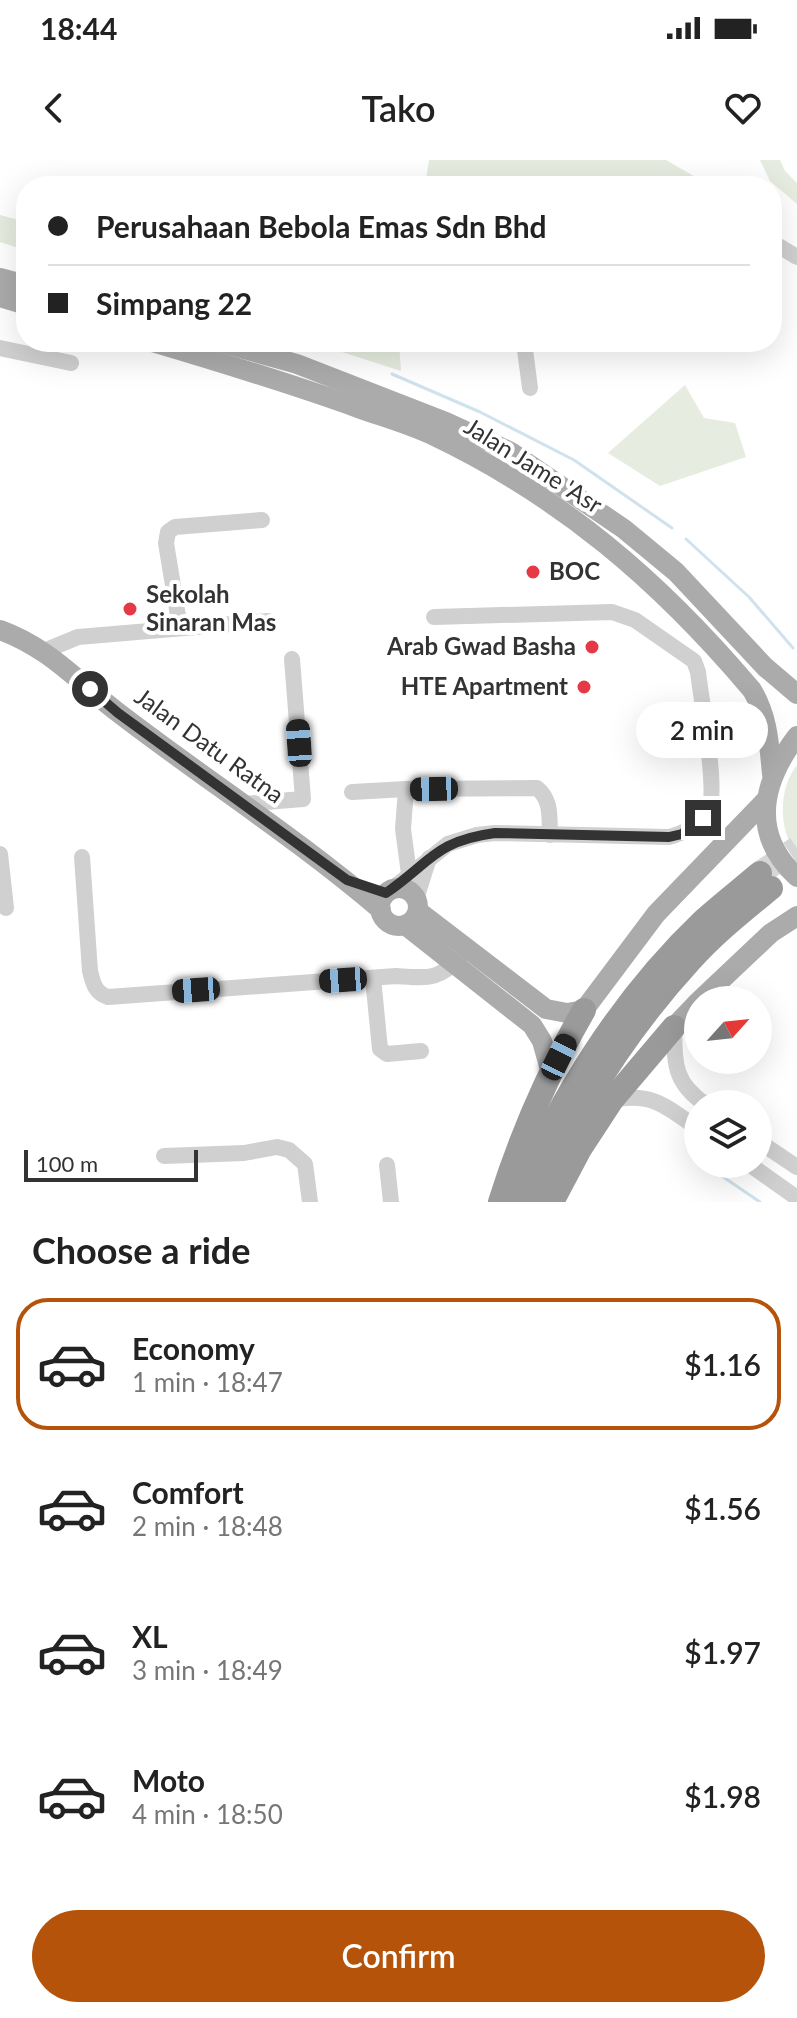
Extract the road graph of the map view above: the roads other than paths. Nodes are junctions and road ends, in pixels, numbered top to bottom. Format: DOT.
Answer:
graph roads {
  1 [pos="19,352"];
  2 [pos="186,352"];
  3 [pos="254,352"];
  4 [pos="525,352"];
  5 [pos="71,363"];
  6 [pos="530,388"];
  7 [pos="262,520"];
  8 [pos="434,617"];
  9 [pos="268,621"];
  10 [pos="180,628"];
  11 [pos="0,630"];
  12 [pos="44,651"];
  13 [pos="292,659"];
  14 [pos="797,694"];
  15 [pos="797,736"];
  16 [pos="772,774"];
  17 [pos="406,789"];
  18 [pos="352,792"];
  19 [pos="766,800"];
  20 [pos="243,804"];
  21 [pos="550,835"];
  22 [pos="0,854"];
  23 [pos="82,857"];
  24 [pos="429,858"];
  25 [pos="409,874"];
  26 [pos="797,877"];
  27 [pos="386,897"];
  28 [pos="6,908"];
  29 [pos="413,912"];
  30 [pos="797,916"];
  31 [pos="461,956"];
  32 [pos="373,978"];
  33 [pos="715,986"];
  34 [pos="584,1010"];
  35 [pos="684,1017"];
  36 [pos="674,1027"];
  37 [pos="421,1051"];
  38 [pos="551,1073"];
  39 [pos="687,1090"];
  40 [pos="612,1100"];
  41 [pos="684,1120"];
  42 [pos="772,1150"];
  43 [pos="164,1156"];
  44 [pos="387,1165"];
  45 [pos="797,1167"];
  46 [pos="769,1178"];
  47 [pos="797,1198"];
  48 [pos="310,1202"];
  49 [pos="391,1202"];
  50 [pos="500,1202"];
  51 [pos="516,1202"];
  52 [pos="537,1202"];
  53 [pos="552,1202"];
  1 -- 5 [label="street"];
  2 -- 16 [label="main road, Jalan Jame 'Asr"];
  3 -- 14 [label="main road, Jalan Jame 'Asr"];
  4 -- 6 [label="street"];
  7 -- 10 [label="street"];
  8 -- 21 [label="street"];
  9 -- 10 [label="street"];
  10 -- 12 [label="street"];
  11 -- 12 [label="main road, Jalan Datu Ratna"];
  12 -- 20 [label="main road, Jalan Datu Ratna"];
  13 -- 20 [label="street"];
  15 -- 16 [label="main road"];
  16 -- 19 [label="main road"];
  17 -- 18 [label="street"];
  17 -- 21 [label="street"];
  17 -- 25 [label="street"];
  19 -- 26 [label="main road"];
  19 -- 34 [label="main road"];
  20 -- 27 [label="main road, Jalan Datu Ratna"];
  21 -- 24 [label="street"];
  22 -- 28 [label="street"];
  23 -- 32 [label="street"];
  24 -- 25 [label="street"];
  24 -- 29 [label="street"];
  25 -- 27 [label="street"];
  27 -- 29 [label="main road"];
  27 -- 29 [label="main road"];
  29 -- 31 [label="main road"];
  30 -- 33 [label="main road"];
  31 -- 32 [label="street"];
  31 -- 34 [label="main road"];
  31 -- 38 [label="main road"];
  32 -- 37 [label="street"];
  34 -- 38 [label="highway"];
  35 -- 36 [label="main road"];
  36 -- 39 [label="street"];
  36 -- 40 [label="highway"];
  38 -- 50 [label="highway"];
  40 -- 41 [label="street"];
  40 -- 53 [label="highway"];
  42 -- 45 [label="street"];
  43 -- 48 [label="street"];
  44 -- 49 [label="street"];
  46 -- 47 [label="street"];
  51 -- 52 [label="highway"];
}
